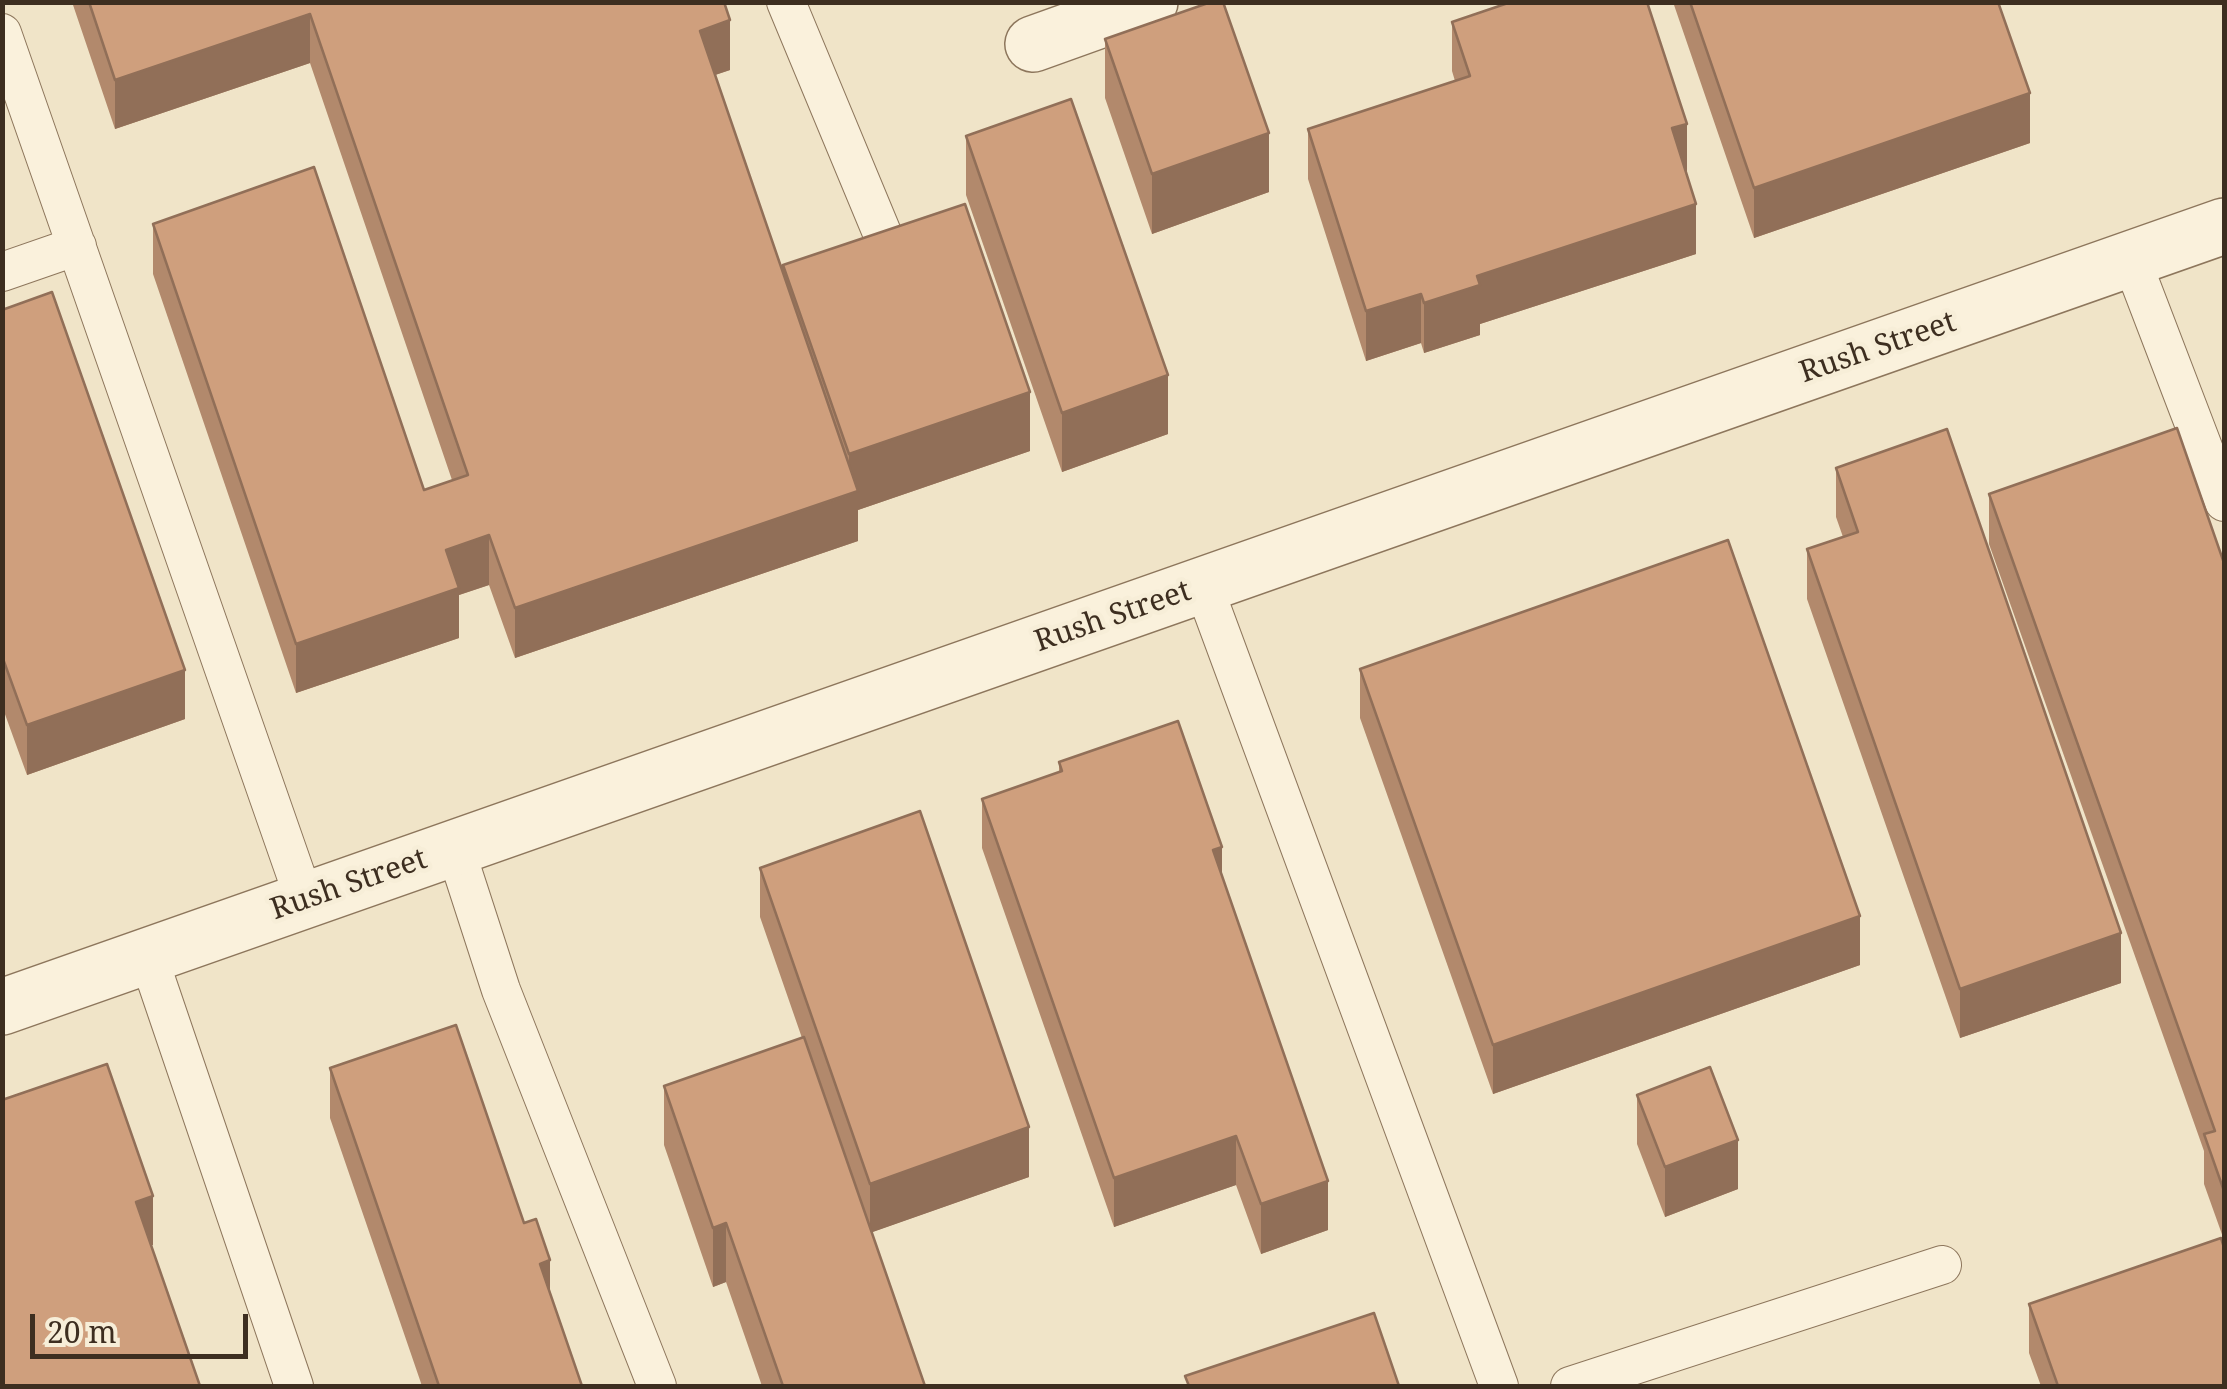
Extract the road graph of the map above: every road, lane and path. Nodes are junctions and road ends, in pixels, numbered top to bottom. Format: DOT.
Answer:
graph roads {
  1 [pos="786,2"];
  2 [pos="1150,2"];
  3 [pos="2,32"];
  4 [pos="1033,44"];
  5 [pos="2224,226"];
  6 [pos="882,233"];
  7 [pos="77,246"];
  8 [pos="2132,259"];
  9 [pos="2,272"];
  10 [pos="2209,417"];
  11 [pos="2224,502"];
  12 [pos="1203,585"];
  13 [pos="455,848"];
  14 [pos="305,901"];
  15 [pos="148,956"];
  16 [pos="2,1007"];
  17 [pos="1942,1265"];
  18 [pos="294,1386"];
  19 [pos="656,1386"];
  20 [pos="1499,1386"];
  21 [pos="1570,1386"];
  1 -- 6 [label="lane"];
  2 -- 4 [label="street"];
  3 -- 7 [label="lane"];
  5 -- 8 [label="street, Rush Street"];
  7 -- 9 [label="lane"];
  7 -- 14 [label="lane"];
  8 -- 10 [label="lane"];
  8 -- 12 [label="street, Rush Street"];
  10 -- 11 [label="lane"];
  12 -- 13 [label="street, Rush Street"];
  12 -- 20 [label="lane"];
  13 -- 14 [label="street, Rush Street"];
  13 -- 19 [label="lane"];
  14 -- 15 [label="street, Rush Street"];
  15 -- 16 [label="street, Rush Street"];
  15 -- 18 [label="lane"];
  17 -- 21 [label="lane"];
}
